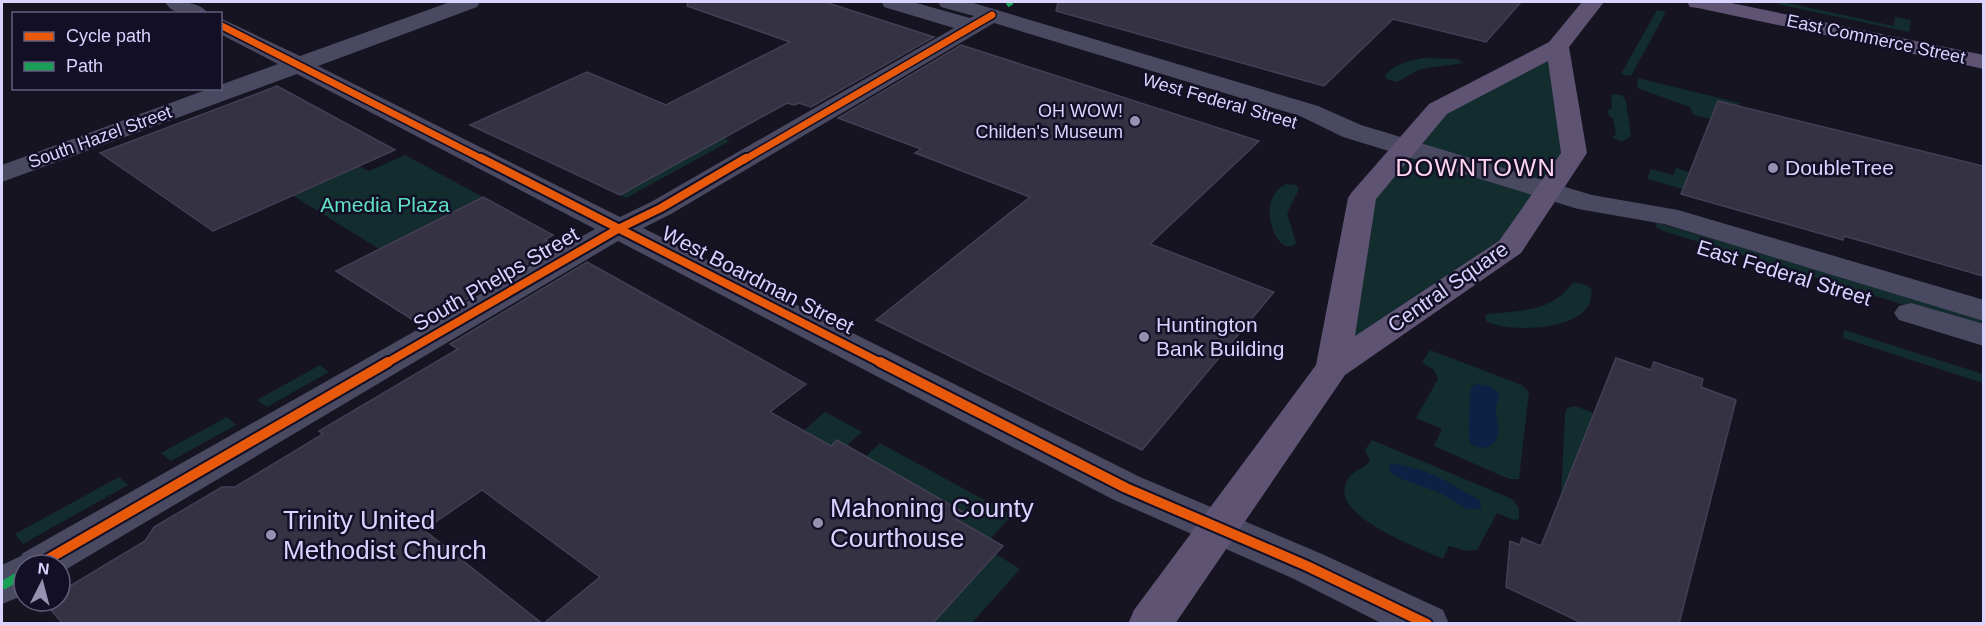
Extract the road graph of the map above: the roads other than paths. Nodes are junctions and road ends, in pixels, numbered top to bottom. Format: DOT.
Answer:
graph roads {
  1 [pos="175,2"];
  2 [pos="469,2"];
  3 [pos="892,2"];
  4 [pos="949,2"];
  5 [pos="1593,2"];
  6 [pos="1698,2"];
  7 [pos="194,12"];
  8 [pos="996,12"];
  9 [pos="222,26"];
  10 [pos="1557,47"];
  11 [pos="1983,62"];
  12 [pos="297,64"];
  13 [pos="1405,147"];
  14 [pos="2,174"];
  15 [pos="1548,190"];
  16 [pos="1588,203"];
  17 [pos="618,229"];
  18 [pos="1983,311"];
  19 [pos="1983,335"];
  20 [pos="1333,367"];
  21 [pos="1219,527"];
  22 [pos="59,553"];
  23 [pos="1150,624"];
  24 [pos="1427,624"];
  1 -- 7 [label="street"];
  2 -- 12 [label="street, South Hazel Street"];
  3 -- 8 [label="street, West Federal Street"];
  4 -- 8 [label="street, West Federal Street"];
  5 -- 10 [label="main road"];
  6 -- 11 [label="main road, East Commerce Street"];
  8 -- 13 [label="street, West Federal Street"];
  8 -- 17 [label="street, South Phelps Street"];
  9 -- 12 [label="street, West Boardman Street"];
  10 -- 13 [label="main road"];
  10 -- 15 [label="main road, Central Square"];
  12 -- 14 [label="street, South Hazel Street"];
  12 -- 17 [label="street, West Boardman Street"];
  13 -- 15 [label="street, East Federal Street"];
  13 -- 20 [label="main road"];
  15 -- 16 [label="street, East Federal Street"];
  15 -- 20 [label="main road, Central Square"];
  16 -- 18 [label="street, East Federal Street"];
  16 -- 19 [label="street, East Federal Street"];
  17 -- 21 [label="street, West Boardman Street"];
  17 -- 22 [label="street, South Phelps Street"];
  20 -- 21 [label="main road"];
  21 -- 23 [label="main road"];
  21 -- 24 [label="street, West Boardman Street"];
}
